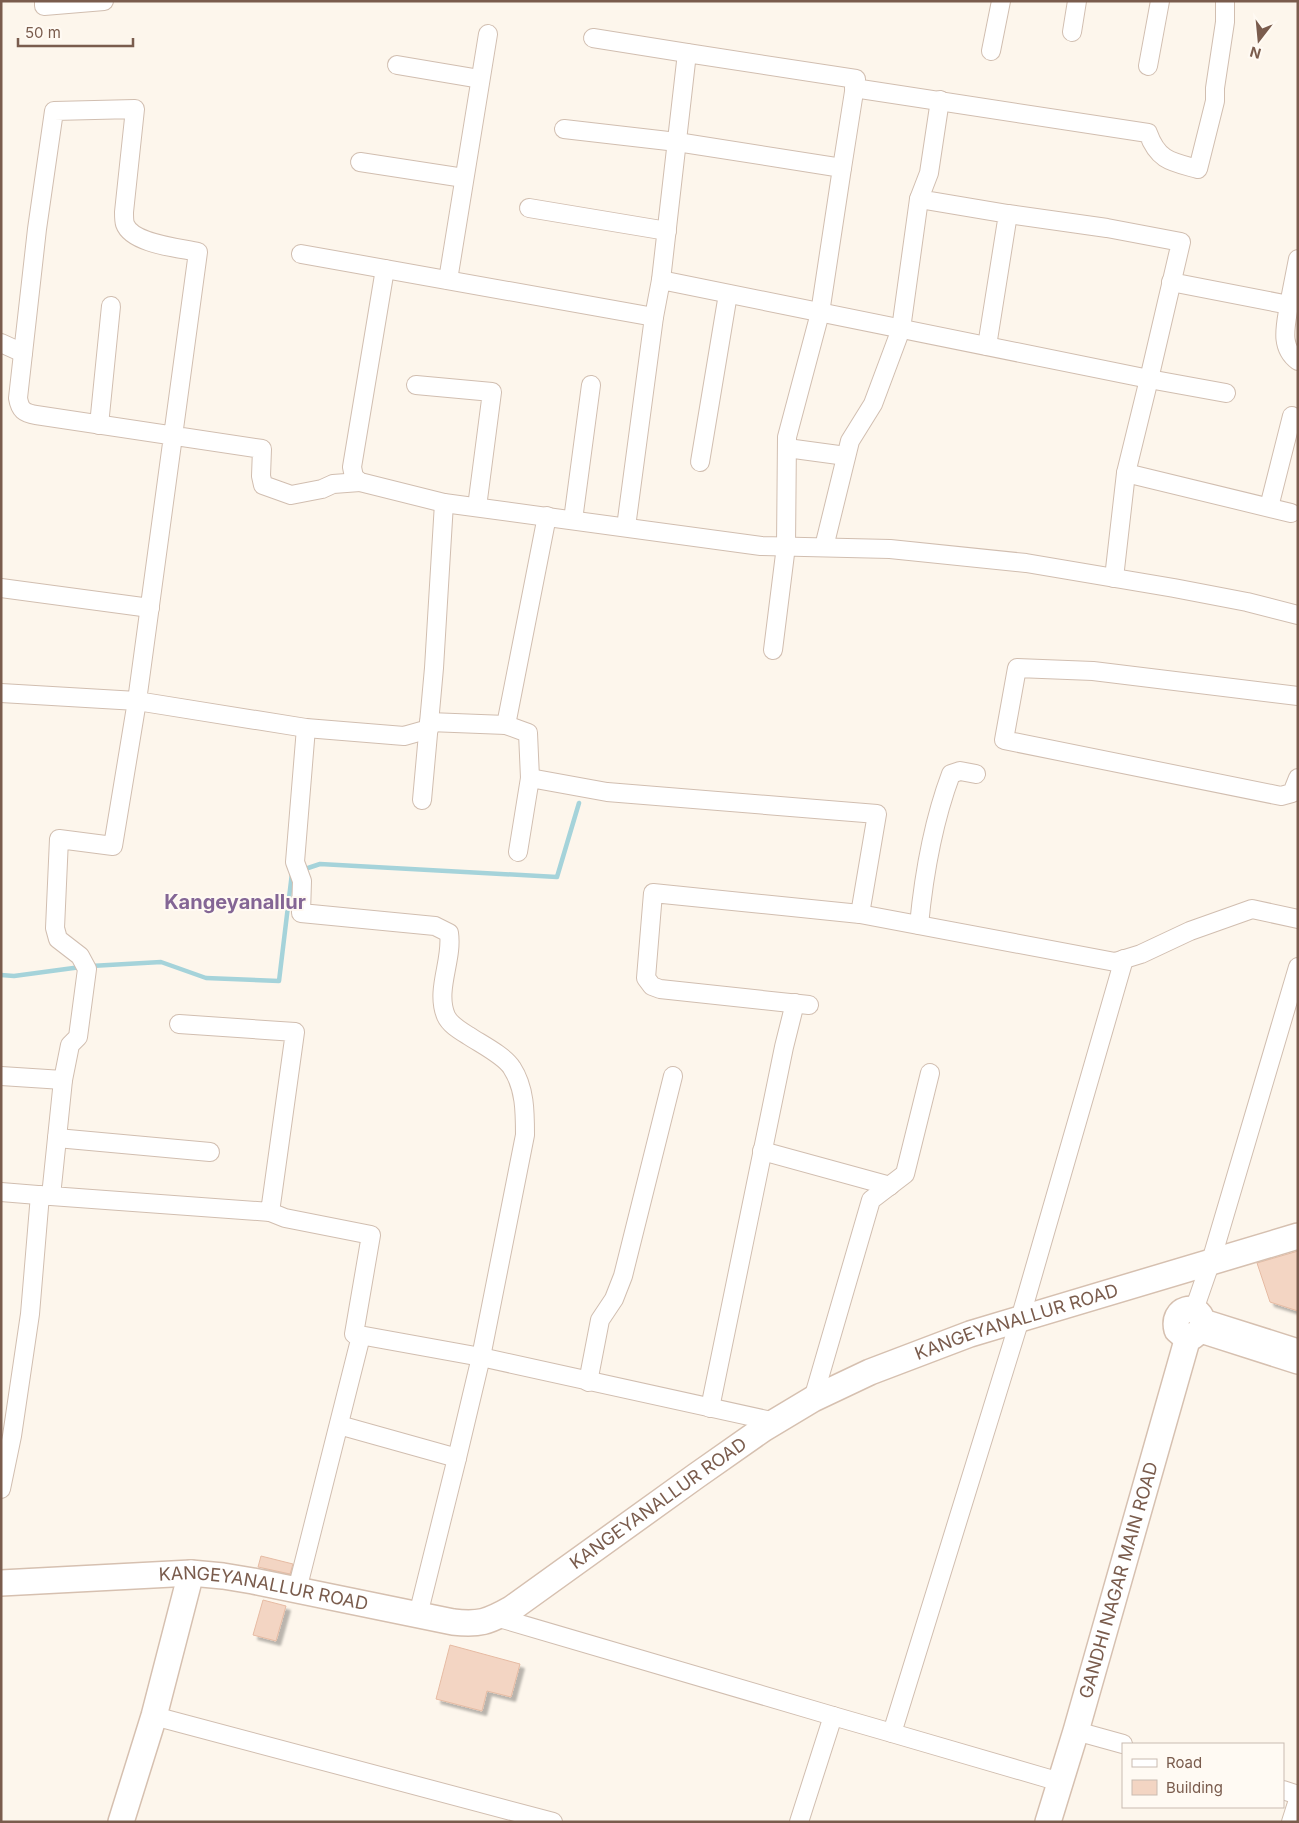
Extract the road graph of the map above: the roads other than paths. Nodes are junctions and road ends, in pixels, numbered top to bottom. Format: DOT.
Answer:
graph roads {
  1 [pos="44,1"];
  2 [pos="104,1"];
  3 [pos="1001,1"];
  4 [pos="1077,1"];
  5 [pos="1160,1"];
  6 [pos="1220,2"];
  7 [pos="1072,32"];
  8 [pos="488,34"];
  9 [pos="593,38"];
  10 [pos="992,51"];
  11 [pos="687,53"];
  12 [pos="396,65"];
  13 [pos="1148,66"];
  14 [pos="480,79"];
  15 [pos="854,88"];
  16 [pos="940,100"];
  17 [pos="564,129"];
  18 [pos="677,142"];
  19 [pos="360,162"];
  20 [pos="842,168"];
  21 [pos="464,178"];
  22 [pos="919,199"];
  23 [pos="529,208"];
  24 [pos="1008,214"];
  25 [pos="667,231"];
  26 [pos="301,254"];
  27 [pos="1298,259"];
  28 [pos="385,269"];
  29 [pos="448,280"];
  30 [pos="661,280"];
  31 [pos="1171,282"];
  32 [pos="728,294"];
  33 [pos="111,306"];
  34 [pos="1289,306"];
  35 [pos="820,313"];
  36 [pos="654,317"];
  37 [pos="901,329"];
  38 [pos="1,343"];
  39 [pos="986,346"];
  40 [pos="23,353"];
  41 [pos="1298,361"];
  42 [pos="1149,379"];
  43 [pos="416,385"];
  44 [pos="591,385"];
  45 [pos="1226,393"];
  46 [pos="1292,416"];
  47 [pos="99,425"];
  48 [pos="174,435"];
  49 [pos="787,448"];
  50 [pos="846,456"];
  51 [pos="700,462"];
  52 [pos="1126,473"];
  53 [pos="360,482"];
  54 [pos="444,503"];
  55 [pos="477,507"];
  56 [pos="1269,507"];
  57 [pos="1291,512"];
  58 [pos="546,516"];
  59 [pos="574,520"];
  60 [pos="626,527"];
  61 [pos="786,546"];
  62 [pos="824,547"];
  63 [pos="1114,578"];
  64 [pos="1,588"];
  65 [pos="150,608"];
  66 [pos="1298,615"];
  67 [pos="773,650"];
  68 [pos="1,693"];
  69 [pos="1298,696"];
  70 [pos="137,701"];
  71 [pos="506,725"];
  72 [pos="429,726"];
  73 [pos="306,728"];
  74 [pos="976,774"];
  75 [pos="530,778"];
  76 [pos="1298,778"];
  77 [pos="422,800"];
  78 [pos="518,852"];
  79 [pos="860,914"];
  80 [pos="1298,919"];
  81 [pos="919,925"];
  82 [pos="1124,959"];
  83 [pos="1298,967"];
  84 [pos="179,1024"];
  85 [pos="930,1073"];
  86 [pos="1,1076"];
  87 [pos="673,1076"];
  88 [pos="63,1080"];
  89 [pos="57,1138"];
  90 [pos="762,1151"];
  91 [pos="210,1152"];
  92 [pos="890,1186"];
  93 [pos="1,1192"];
  94 [pos="45,1195"];
  95 [pos="270,1212"];
  96 [pos="1298,1236"];
  97 [pos="1211,1261"];
  98 [pos="1020,1319"];
  99 [pos="1197,1325"];
  100 [pos="361,1336"];
  101 [pos="1298,1352"];
  102 [pos="481,1357"];
  103 [pos="1298,1360"];
  104 [pos="588,1382"];
  105 [pos="813,1399"];
  106 [pos="710,1408"];
  107 [pos="776,1422"];
  108 [pos="339,1425"];
  109 [pos="457,1458"];
  110 [pos="1,1489"];
  111 [pos="191,1573"];
  112 [pos="1,1583"];
  113 [pos="297,1590"];
  114 [pos="418,1615"];
  115 [pos="496,1617"];
  116 [pos="154,1716"];
  117 [pos="833,1716"];
  118 [pos="1076,1731"];
  119 [pos="892,1733"];
  120 [pos="1122,1744"];
  121 [pos="1060,1782"];
  122 [pos="1284,1790"];
  123 [pos="1298,1795"];
  124 [pos="1298,1800"];
  125 [pos="121,1822"];
  126 [pos="553,1822"];
  127 [pos="799,1822"];
  128 [pos="1048,1822"];
  129 [pos="1291,1822"];
  1 -- 2 [label="street"];
  3 -- 10 [label="street"];
  4 -- 7 [label="street"];
  5 -- 13 [label="street"];
  6 -- 16 [label="street"];
  8 -- 14 [label="street"];
  9 -- 11 [label="street"];
  11 -- 15 [label="street"];
  11 -- 18 [label="street"];
  12 -- 14 [label="street"];
  14 -- 21 [label="street"];
  15 -- 16 [label="street"];
  15 -- 20 [label="street"];
  16 -- 22 [label="street"];
  17 -- 18 [label="street"];
  18 -- 20 [label="street"];
  18 -- 25 [label="street"];
  19 -- 21 [label="street"];
  20 -- 35 [label="street"];
  21 -- 29 [label="street"];
  22 -- 24 [label="street"];
  22 -- 37 [label="street"];
  23 -- 25 [label="street"];
  24 -- 31 [label="street"];
  24 -- 39 [label="street"];
  25 -- 30 [label="street"];
  26 -- 28 [label="street"];
  27 -- 34 [label="street"];
  28 -- 29 [label="street"];
  28 -- 53 [label="street"];
  29 -- 36 [label="street"];
  30 -- 32 [label="street"];
  30 -- 36 [label="street"];
  31 -- 34 [label="street"];
  31 -- 42 [label="street"];
  32 -- 35 [label="street"];
  32 -- 51 [label="street"];
  33 -- 47 [label="street"];
  34 -- 41 [label="street"];
  35 -- 37 [label="street"];
  35 -- 49 [label="street"];
  36 -- 60 [label="street"];
  37 -- 39 [label="street"];
  37 -- 50 [label="street"];
  38 -- 40 [label="street"];
  39 -- 42 [label="street"];
  40 -- 47 [label="street"];
  40 -- 48 [label="street"];
  42 -- 45 [label="street"];
  42 -- 52 [label="street"];
  43 -- 55 [label="street"];
  44 -- 59 [label="street"];
  46 -- 56 [label="street"];
  47 -- 48 [label="street"];
  48 -- 53 [label="street"];
  48 -- 65 [label="street"];
  49 -- 50 [label="street"];
  49 -- 61 [label="street"];
  50 -- 62 [label="street"];
  52 -- 56 [label="street"];
  52 -- 63 [label="street"];
  53 -- 54 [label="street"];
  54 -- 55 [label="street"];
  54 -- 72 [label="street"];
  55 -- 58 [label="street"];
  56 -- 57 [label="street"];
  58 -- 59 [label="street"];
  58 -- 71 [label="street"];
  59 -- 60 [label="street"];
  60 -- 61 [label="street"];
  61 -- 62 [label="street"];
  61 -- 67 [label="street"];
  62 -- 63 [label="street"];
  63 -- 66 [label="street"];
  64 -- 65 [label="street"];
  65 -- 70 [label="street"];
  68 -- 70 [label="street"];
  69 -- 76 [label="street"];
  70 -- 73 [label="street"];
  70 -- 88 [label="street"];
  71 -- 72 [label="street"];
  71 -- 75 [label="street"];
  72 -- 73 [label="street"];
  72 -- 77 [label="street"];
  73 -- 102 [label="street"];
  74 -- 81 [label="street"];
  75 -- 78 [label="street"];
  75 -- 79 [label="street"];
  79 -- 81 [label="street"];
  79 -- 90 [label="street"];
  80 -- 82 [label="street"];
  81 -- 82 [label="street"];
  82 -- 98 [label="street"];
  83 -- 97 [label="street"];
  84 -- 95 [label="street"];
  85 -- 92 [label="street"];
  86 -- 88 [label="street"];
  87 -- 104 [label="street"];
  88 -- 89 [label="street"];
  89 -- 91 [label="street"];
  89 -- 94 [label="street"];
  90 -- 92 [label="street"];
  90 -- 106 [label="street"];
  92 -- 105 [label="street"];
  93 -- 94 [label="street"];
  94 -- 95 [label="street"];
  94 -- 110 [label="street"];
  95 -- 100 [label="street"];
  96 -- 97 [label="street, KANGEYANALLUR ROAD"];
  97 -- 98 [label="street, KANGEYANALLUR ROAD"];
  97 -- 99 [label="street"];
  98 -- 105 [label="street, KANGEYANALLUR ROAD"];
  98 -- 119 [label="street"];
  99 -- 101 [label="street"];
  99 -- 103 [label="street"];
  99 -- 118 [label="street, GANDHI NAGAR MAIN ROAD"];
  100 -- 102 [label="street"];
  100 -- 108 [label="street"];
  102 -- 104 [label="street"];
  102 -- 109 [label="street"];
  104 -- 106 [label="street"];
  105 -- 107 [label="street, KANGEYANALLUR ROAD"];
  106 -- 107 [label="street"];
  107 -- 115 [label="street, KANGEYANALLUR ROAD"];
  108 -- 109 [label="street"];
  108 -- 113 [label="street"];
  109 -- 114 [label="street"];
  111 -- 112 [label="street, KANGEYANALLUR ROAD"];
  111 -- 113 [label="street, KANGEYANALLUR ROAD"];
  111 -- 116 [label="street"];
  113 -- 114 [label="street, KANGEYANALLUR ROAD"];
  114 -- 115 [label="street, KANGEYANALLUR ROAD"];
  115 -- 117 [label="street"];
  116 -- 125 [label="street"];
  116 -- 126 [label="street"];
  117 -- 119 [label="street"];
  117 -- 127 [label="street"];
  118 -- 120 [label="street"];
  118 -- 121 [label="street, GANDHI NAGAR MAIN ROAD"];
  119 -- 121 [label="street"];
  121 -- 128 [label="street, GANDHI NAGAR MAIN ROAD"];
  122 -- 123 [label="street"];
  124 -- 129 [label="street"];
}
